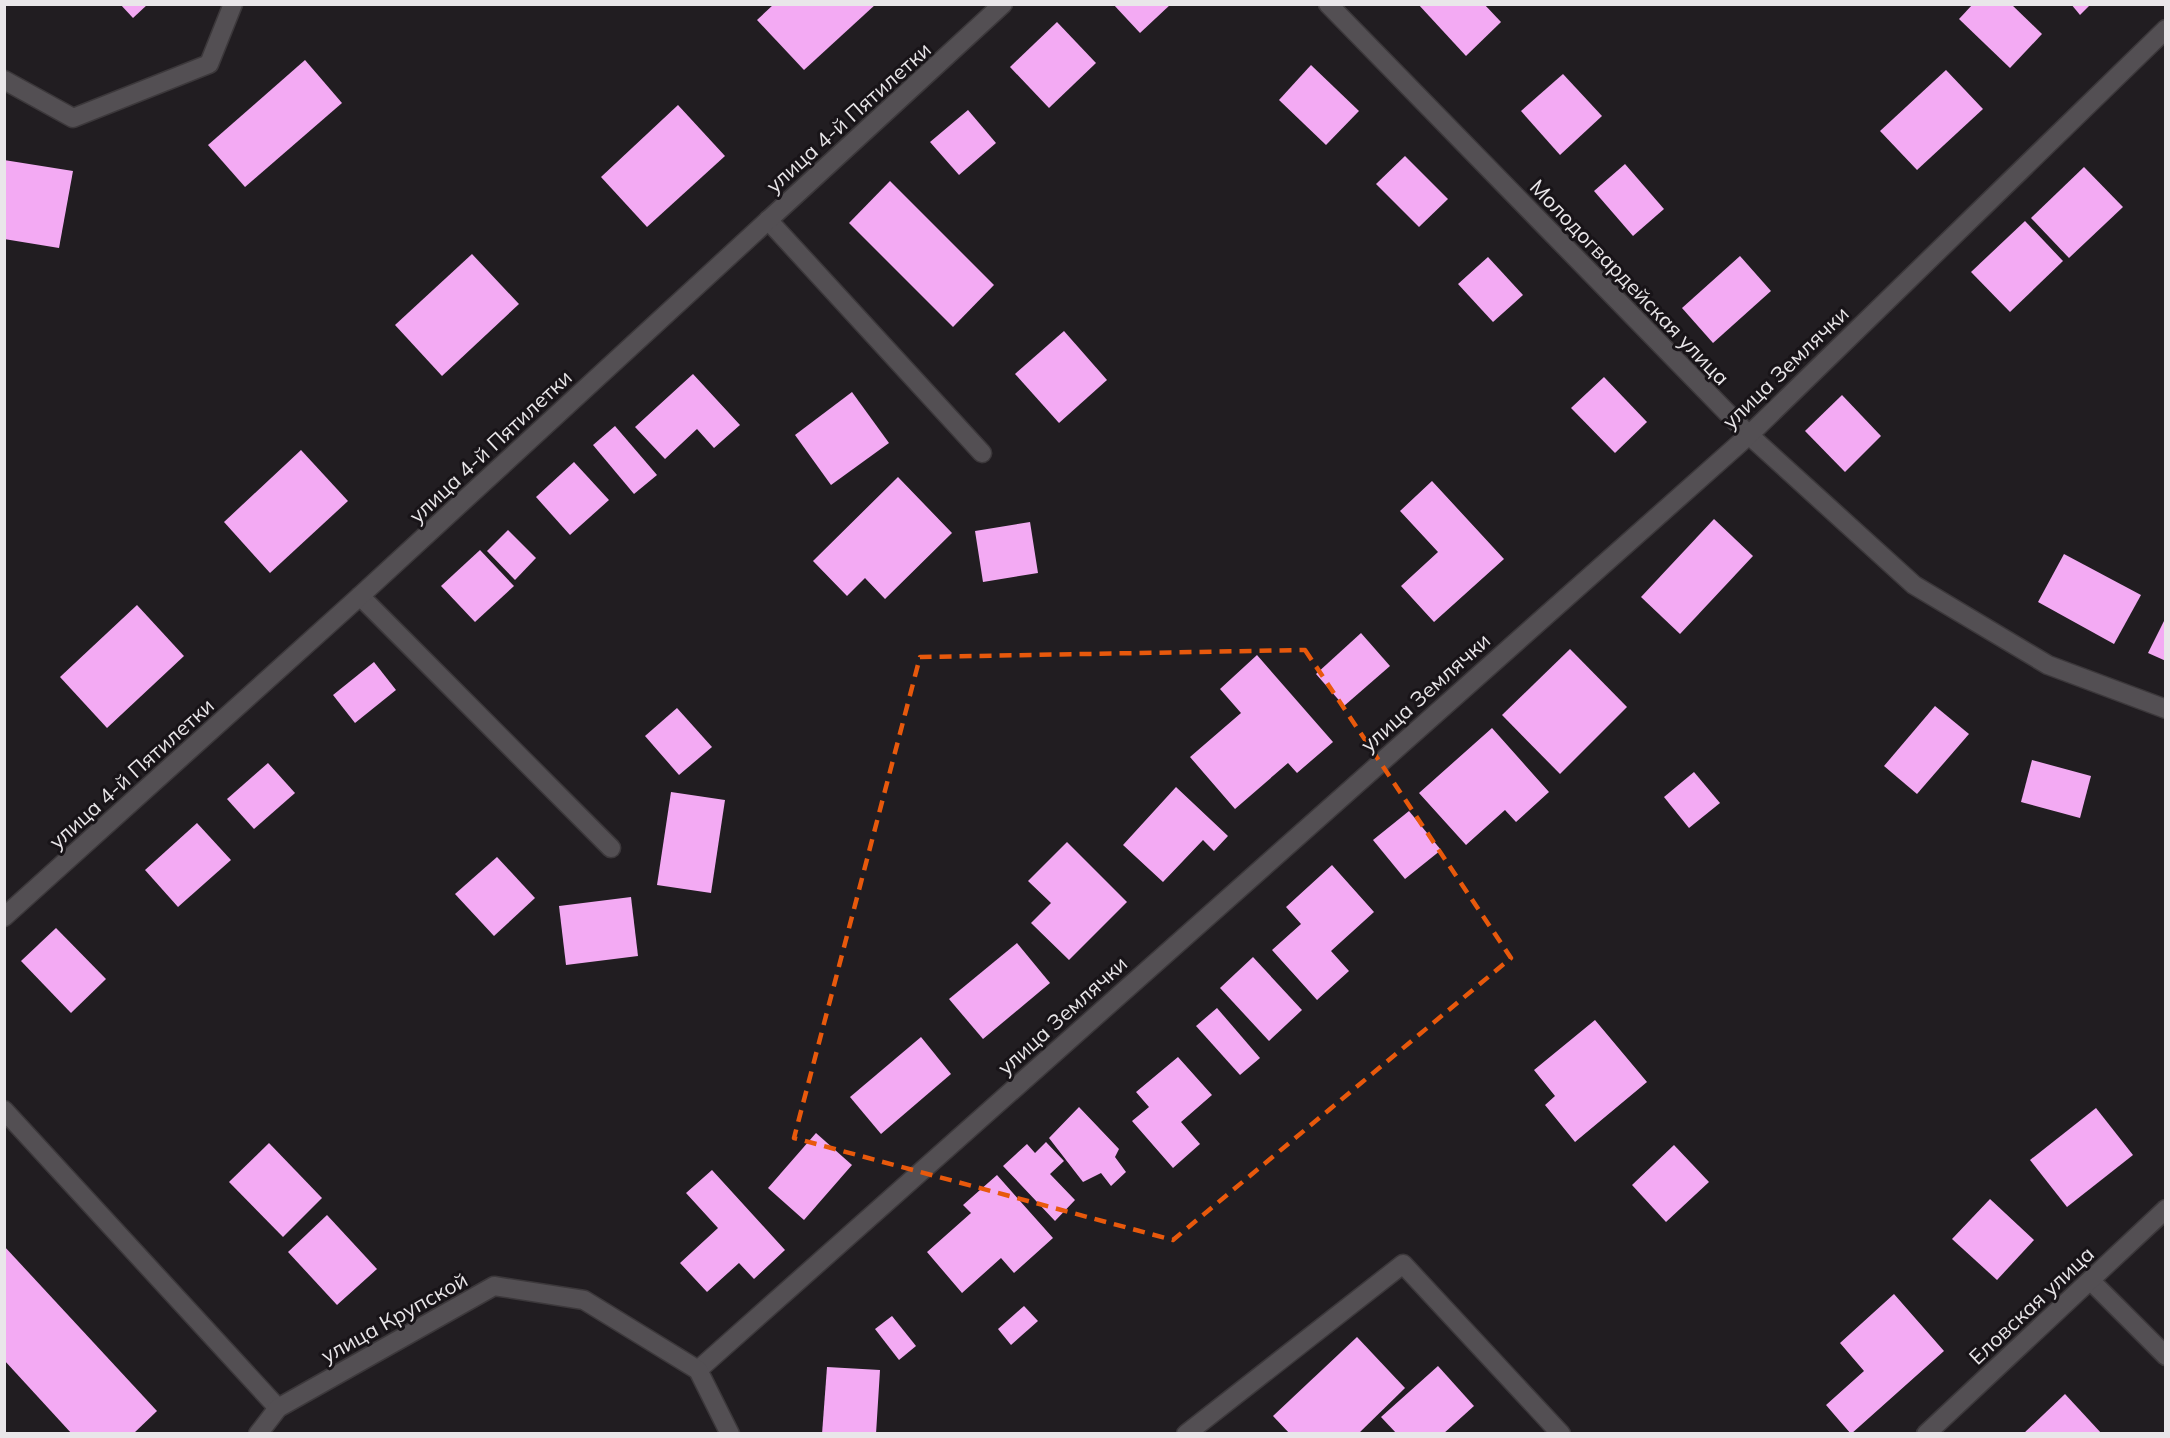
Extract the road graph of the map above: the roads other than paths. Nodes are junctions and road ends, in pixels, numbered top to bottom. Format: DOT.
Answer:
graph roads {
  1 [pos="233,4"];
  2 [pos="1004,4"];
  3 [pos="1328,4"];
  4 [pos="2166,29"];
  5 [pos="4,80"];
  6 [pos="768,220"];
  7 [pos="1749,435"];
  8 [pos="982,453"];
  9 [pos="360,596"];
  10 [pos="2166,709"];
  11 [pos="611,848"];
  12 [pos="4,918"];
  13 [pos="4,1110"];
  14 [pos="2166,1209"];
  15 [pos="2091,1281"];
  16 [pos="2166,1356"];
  17 [pos="698,1370"];
  18 [pos="278,1408"];
  19 [pos="258,1434"];
  20 [pos="730,1434"];
  21 [pos="1186,1434"];
  22 [pos="1562,1434"];
  23 [pos="1926,1434"];
  1 -- 5 [label="street"];
  2 -- 6 [label="street, улица 4-й Пятилетки"];
  3 -- 7 [label="street, Молодогвардейская улица"];
  4 -- 7 [label="street, улица Землячки"];
  6 -- 8 [label="street"];
  6 -- 9 [label="street, улица 4-й Пятилетки"];
  7 -- 10 [label="street, Молодогвардейская улица"];
  7 -- 17 [label="street, улица Землячки"];
  9 -- 11 [label="street"];
  9 -- 12 [label="street, улица 4-й Пятилетки"];
  13 -- 18 [label="street"];
  14 -- 15 [label="street, Еловская улица"];
  15 -- 16 [label="street"];
  15 -- 23 [label="street, Еловская улица"];
  17 -- 18 [label="street, улица Крупской"];
  17 -- 20 [label="street"];
  18 -- 19 [label="street, улица Крупской"];
  21 -- 22 [label="street"];
}
